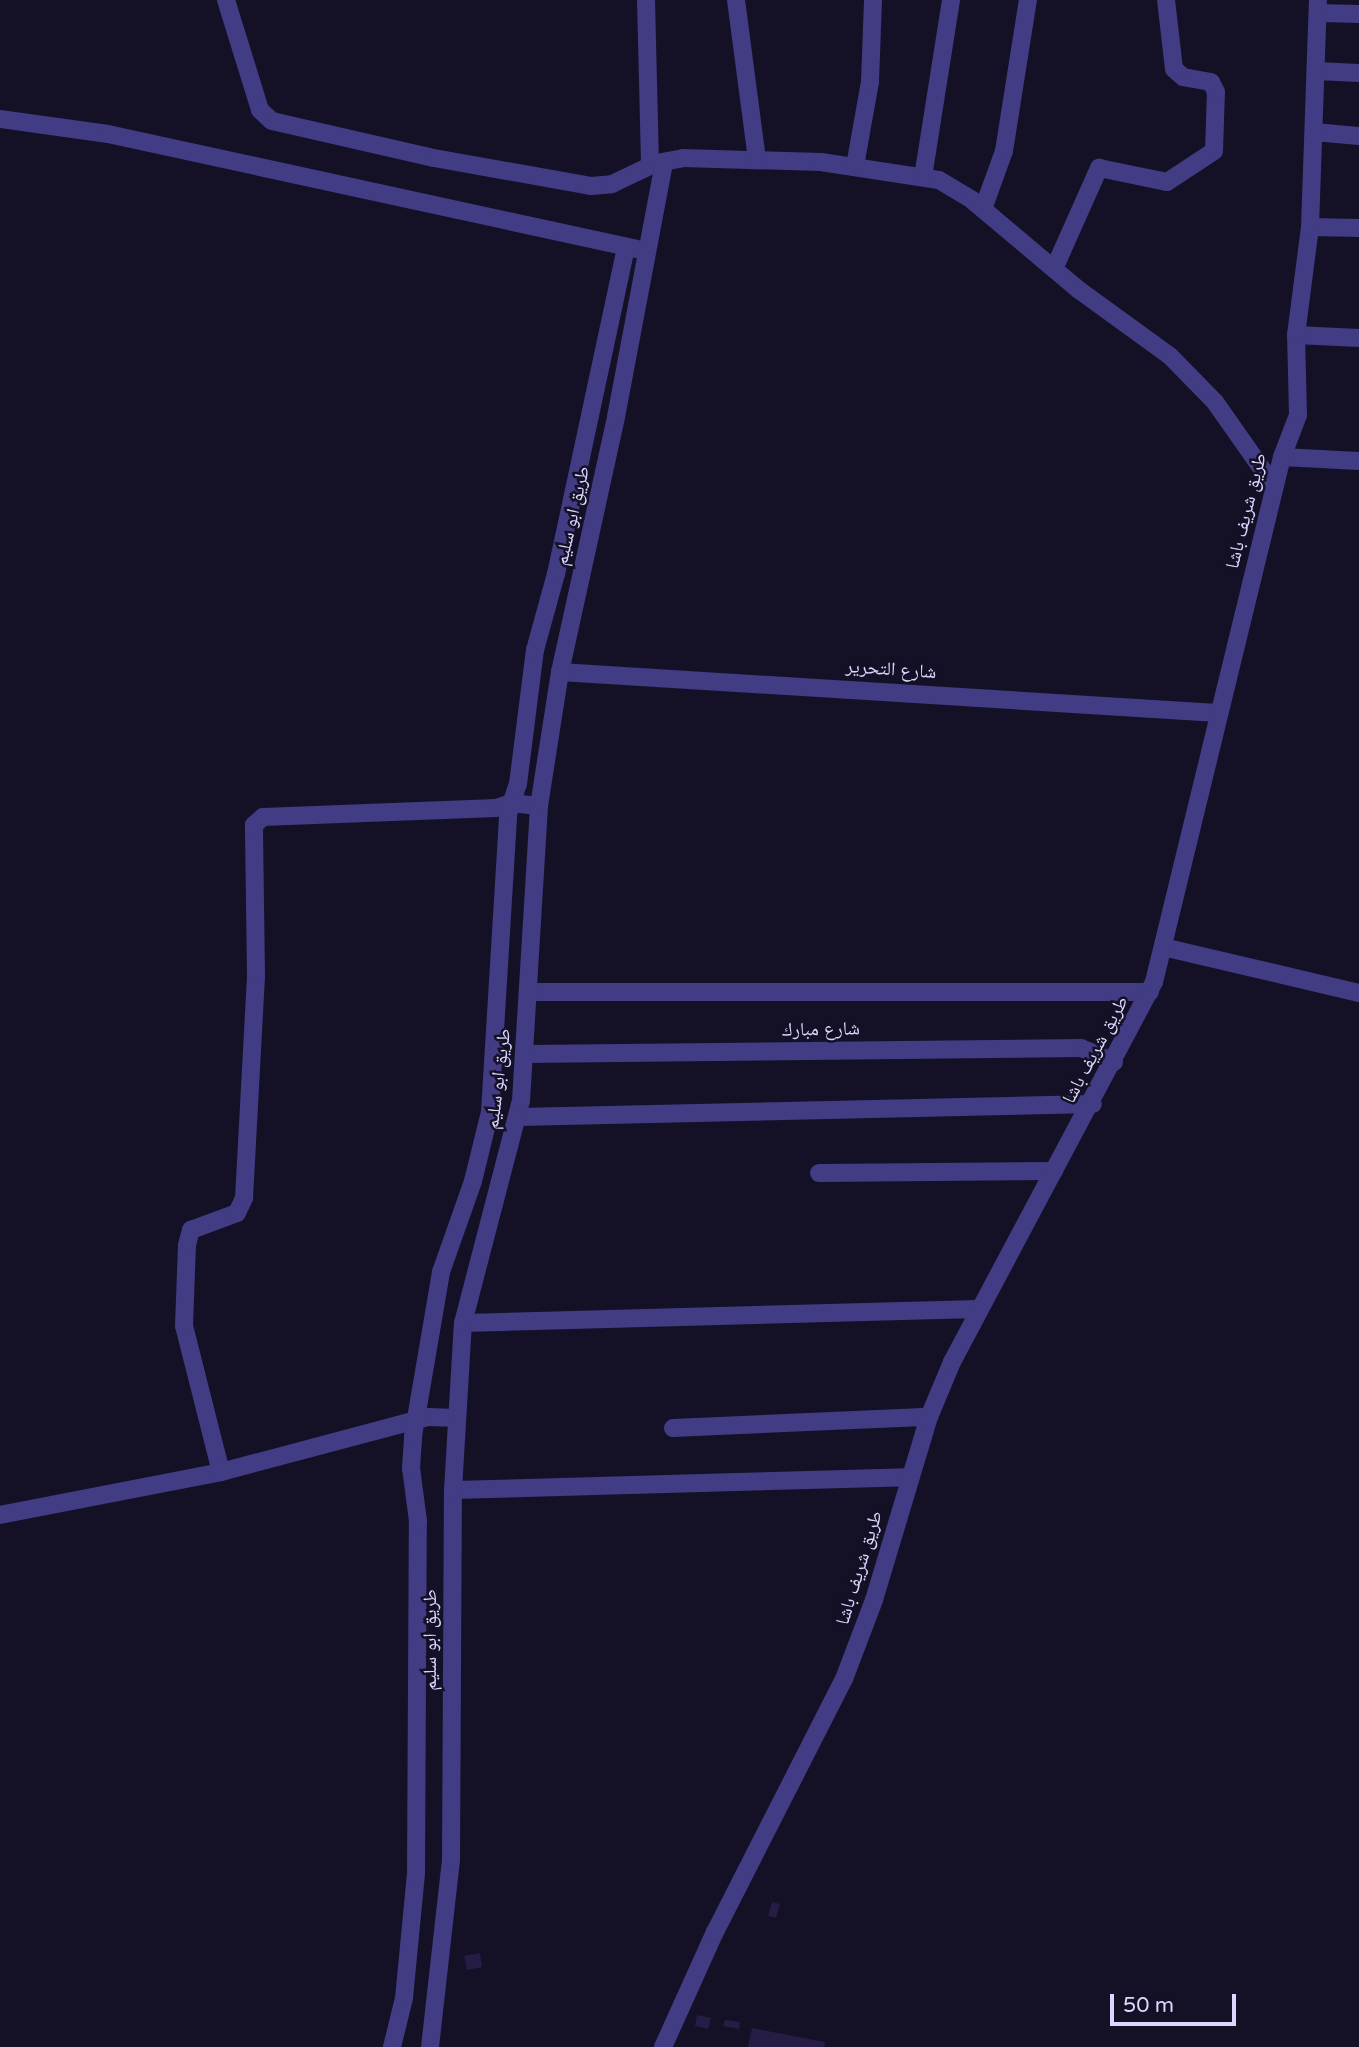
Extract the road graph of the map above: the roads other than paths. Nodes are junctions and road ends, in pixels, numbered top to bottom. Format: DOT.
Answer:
graph roads {
  1 [pos="226,0"];
  2 [pos="646,0"];
  3 [pos="736,0"];
  4 [pos="873,0"];
  5 [pos="951,0"];
  6 [pos="1028,0"];
  7 [pos="1166,0"];
  8 [pos="1318,7"];
  9 [pos="1359,14"];
  10 [pos="1316,71"];
  11 [pos="1359,73"];
  12 [pos="0,119"];
  13 [pos="1314,132"];
  14 [pos="1359,136"];
  15 [pos="757,160"];
  16 [pos="657,164"];
  17 [pos="855,166"];
  18 [pos="923,177"];
  19 [pos="983,209"];
  20 [pos="1310,227"];
  21 [pos="1359,228"];
  22 [pos="625,247"];
  23 [pos="647,251"];
  24 [pos="1054,269"];
  25 [pos="1296,335"];
  26 [pos="1359,338"];
  27 [pos="1282,457"];
  28 [pos="1359,461"];
  29 [pos="1274,486"];
  30 [pos="560,672"];
  31 [pos="1218,713"];
  32 [pos="511,803"];
  33 [pos="539,806"];
  34 [pos="1163,947"];
  35 [pos="529,992"];
  36 [pos="1150,992"];
  37 [pos="1359,993"];
  38 [pos="526,1054"];
  39 [pos="1114,1062"];
  40 [pos="1093,1104"];
  41 [pos="519,1117"];
  42 [pos="1054,1171"];
  43 [pos="819,1173"];
  44 [pos="978,1309"];
  45 [pos="463,1323"];
  46 [pos="929,1417"];
  47 [pos="457,1418"];
  48 [pos="418,1420"];
  49 [pos="673,1428"];
  50 [pos="221,1472"];
  51 [pos="908,1477"];
  52 [pos="453,1490"];
  53 [pos="0,1515"];
  54 [pos="392,2047"];
  55 [pos="430,2047"];
  56 [pos="663,2047"];
  1 -- 16 [label="street"];
  2 -- 16 [label="street, طريق ابو سليم"];
  3 -- 15 [label="street"];
  4 -- 17 [label="street"];
  5 -- 18 [label="street"];
  6 -- 19 [label="street"];
  7 -- 24 [label="street"];
  8 -- 9 [label="street"];
  8 -- 10 [label="street, طريق شريف باشا"];
  10 -- 11 [label="street"];
  10 -- 13 [label="street, طريق شريف باشا"];
  12 -- 22 [label="street"];
  13 -- 14 [label="street"];
  13 -- 20 [label="street, طريق شريف باشا"];
  15 -- 16 [label="street"];
  15 -- 17 [label="street"];
  16 -- 23 [label="street, طريق ابو سليم"];
  17 -- 18 [label="street"];
  18 -- 19 [label="street"];
  19 -- 24 [label="street"];
  20 -- 21 [label="street"];
  20 -- 25 [label="street, طريق شريف باشا"];
  22 -- 23 [label="street"];
  22 -- 32 [label="street, طريق ابو سليم"];
  23 -- 30 [label="street, طريق ابو سليم"];
  24 -- 29 [label="street"];
  25 -- 26 [label="street"];
  25 -- 27 [label="street, طريق شريف باشا"];
  27 -- 28 [label="street"];
  27 -- 29 [label="street, طريق شريف باشا"];
  29 -- 31 [label="street, طريق شريف باشا"];
  30 -- 31 [label="street, شارع التحرير"];
  30 -- 33 [label="street, طريق ابو سليم"];
  31 -- 34 [label="street, طريق شريف باشا"];
  32 -- 33 [label="street"];
  32 -- 48 [label="street, طريق ابو سليم"];
  32 -- 50 [label="street"];
  33 -- 35 [label="street, طريق ابو سليم"];
  34 -- 36 [label="street, طريق شريف باشا"];
  34 -- 37 [label="street"];
  35 -- 36 [label="street"];
  35 -- 38 [label="street, طريق ابو سليم"];
  36 -- 39 [label="street, طريق شريف باشا"];
  38 -- 39 [label="street, شارع مبارك"];
  38 -- 41 [label="street, طريق ابو سليم"];
  39 -- 40 [label="street, طريق شريف باشا"];
  40 -- 41 [label="street"];
  40 -- 42 [label="street, طريق شريف باشا"];
  41 -- 45 [label="street, طريق ابو سليم"];
  42 -- 43 [label="street"];
  42 -- 44 [label="street, طريق شريف باشا"];
  44 -- 45 [label="street"];
  44 -- 46 [label="street, طريق شريف باشا"];
  45 -- 47 [label="street, طريق ابو سليم"];
  46 -- 49 [label="street"];
  46 -- 51 [label="street, طريق شريف باشا"];
  47 -- 48 [label="street"];
  47 -- 52 [label="street, طريق ابو سليم"];
  48 -- 50 [label="street"];
  48 -- 54 [label="street, طريق ابو سليم"];
  50 -- 53 [label="street"];
  51 -- 52 [label="street"];
  51 -- 56 [label="street, طريق شريف باشا"];
  52 -- 55 [label="street, طريق ابو سليم"];
}
